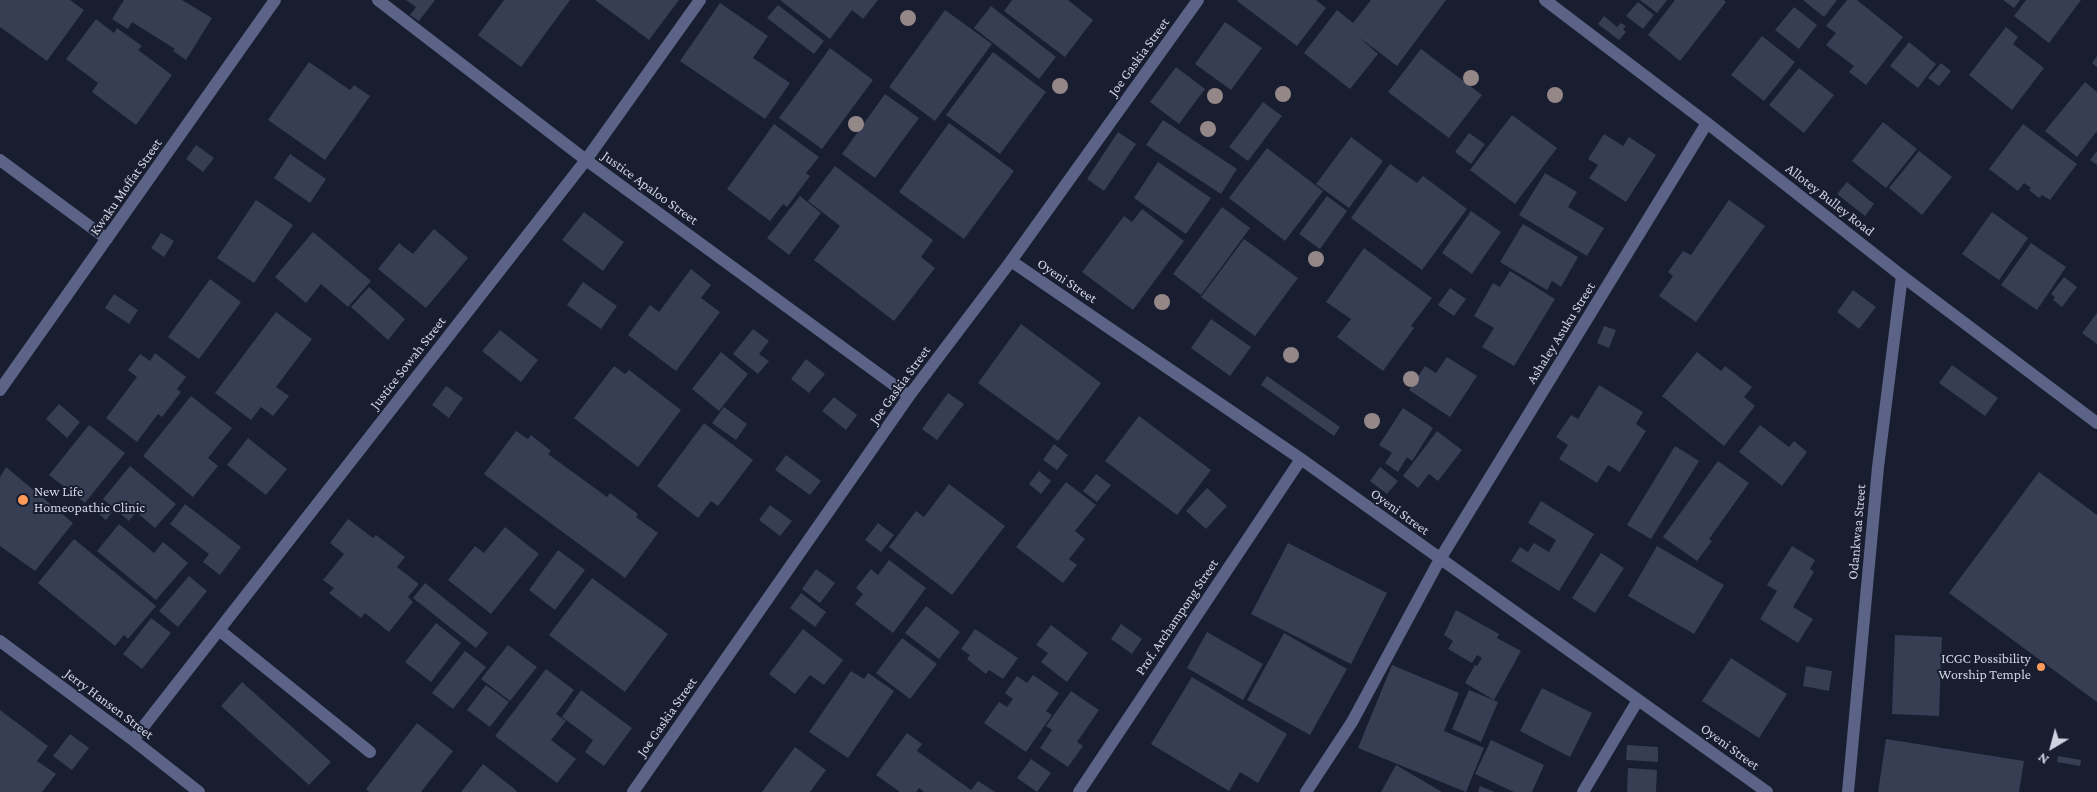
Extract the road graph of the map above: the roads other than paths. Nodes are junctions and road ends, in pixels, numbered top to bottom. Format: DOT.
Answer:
graph roads {
  1 [pos="276,0"];
  2 [pos="378,0"];
  3 [pos="700,0"];
  4 [pos="1198,0"];
  5 [pos="1545,0"];
  6 [pos="1707,123"];
  7 [pos="0,160"];
  8 [pos="586,160"];
  9 [pos="107,239"];
  10 [pos="1011,261"];
  11 [pos="1902,276"];
  12 [pos="0,390"];
  13 [pos="909,396"];
  14 [pos="2097,423"];
  15 [pos="1301,459"];
  16 [pos="1440,559"];
  17 [pos="219,630"];
  18 [pos="0,641"];
  19 [pos="1638,700"];
  20 [pos="133,740"];
  21 [pos="370,752"];
  22 [pos="199,792"];
  23 [pos="633,792"];
  24 [pos="1079,792"];
  25 [pos="1306,792"];
  26 [pos="1582,792"];
  27 [pos="1767,792"];
  28 [pos="1848,792"];
  1 -- 9 [label="street, Kwaku Moffat Street"];
  2 -- 8 [label="street, Justice Apaloo Street"];
  3 -- 8 [label="street, Justice Sowah Street"];
  4 -- 10 [label="street, Joe Gaskia Street"];
  5 -- 6 [label="street, Allotey Bulley Road"];
  6 -- 11 [label="street, Allotey Bulley Road"];
  6 -- 16 [label="street, Ashaley Asuku Street"];
  7 -- 9 [label="street"];
  8 -- 13 [label="street, Justice Apaloo Street"];
  8 -- 17 [label="street, Justice Sowah Street"];
  9 -- 12 [label="street, Kwaku Moffat Street"];
  10 -- 13 [label="street, Joe Gaskia Street"];
  10 -- 15 [label="street, Oyeni Street"];
  11 -- 14 [label="street, Allotey Bulley Road"];
  11 -- 28 [label="street, Odankwaa Street"];
  13 -- 23 [label="street, Joe Gaskia Street"];
  15 -- 16 [label="street, Oyeni Street"];
  15 -- 24 [label="street, Prof. Archampong Street"];
  16 -- 19 [label="street, Oyeni Street"];
  16 -- 25 [label="street, Ashaley Asuku Street"];
  17 -- 20 [label="street, Justice Sowah Street"];
  17 -- 21 [label="street"];
  18 -- 20 [label="street, Jerry Hansen Street"];
  19 -- 26 [label="street"];
  19 -- 27 [label="street, Oyeni Street"];
  20 -- 22 [label="street, Jerry Hansen Street"];
}
